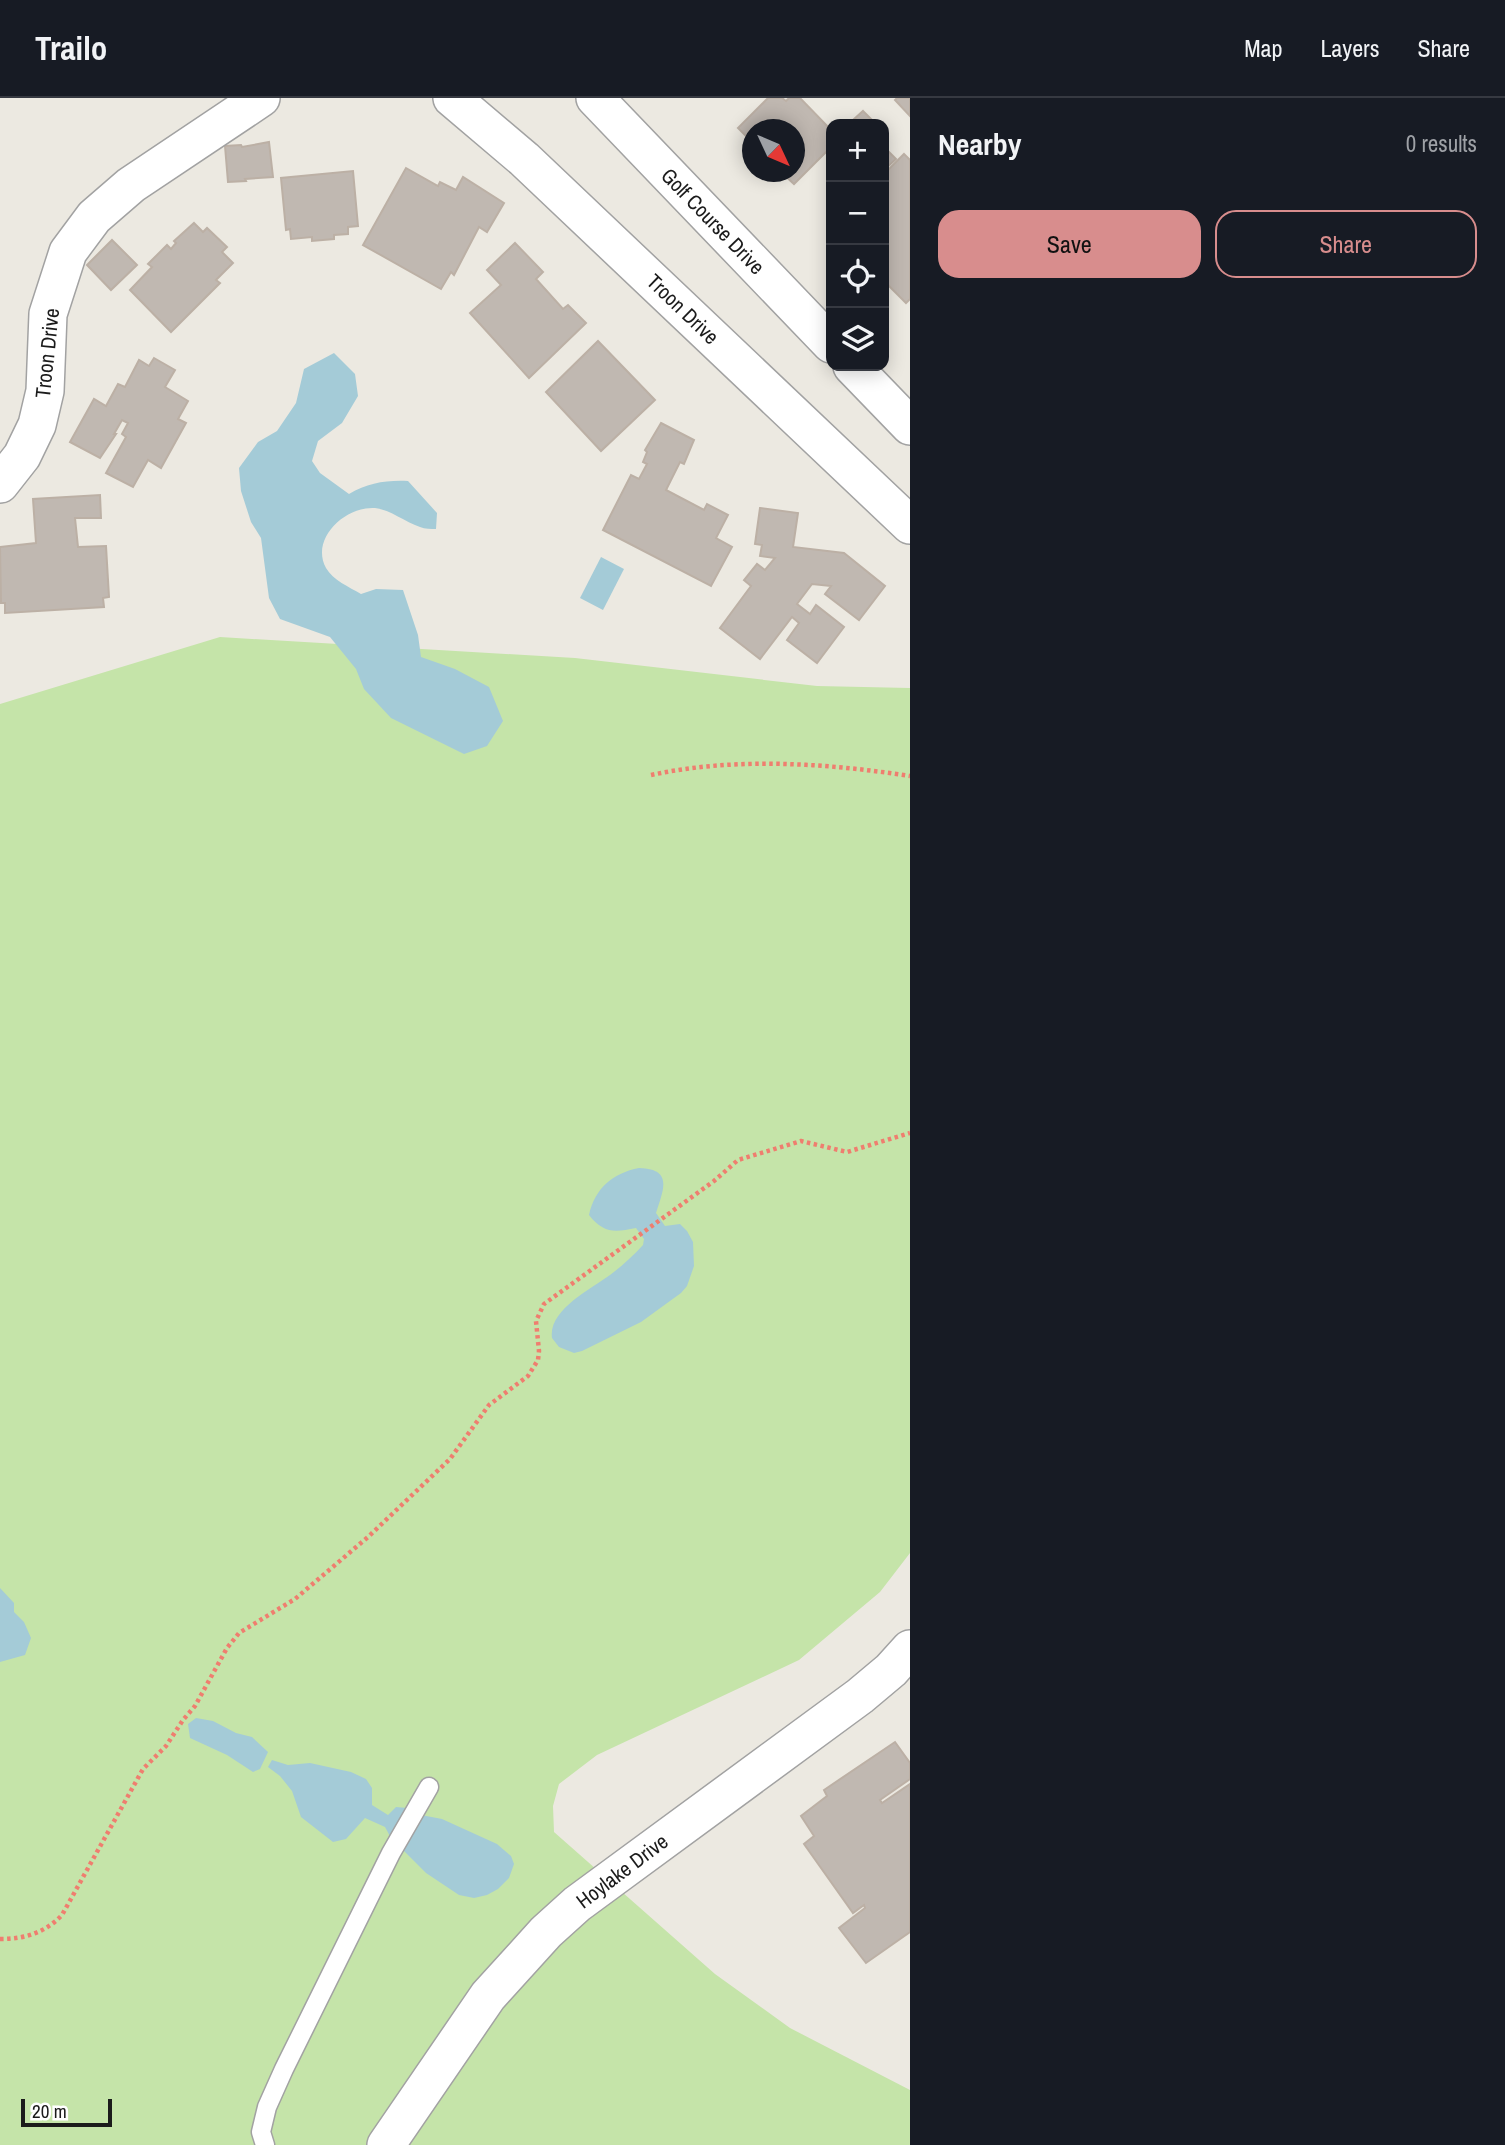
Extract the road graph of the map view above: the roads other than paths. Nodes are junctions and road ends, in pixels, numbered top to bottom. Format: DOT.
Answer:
graph roads {
  1 [pos="261,98"];
  2 [pos="452,98"];
  3 [pos="595,98"];
  4 [pos="826,339"];
  5 [pos="857,371"];
  6 [pos="910,426"];
  7 [pos="0,484"];
  8 [pos="910,525"];
  9 [pos="910,1649"];
  10 [pos="429,1787"];
  11 [pos="265,2145"];
  12 [pos="386,2145"];
  1 -- 7 [label="street, Troon Drive"];
  2 -- 8 [label="street, Troon Drive"];
  3 -- 4 [label="street, Golf Course Drive"];
  5 -- 6 [label="street"];
  9 -- 12 [label="street, Hoylake Drive"];
  10 -- 11 [label="lane"];
}
